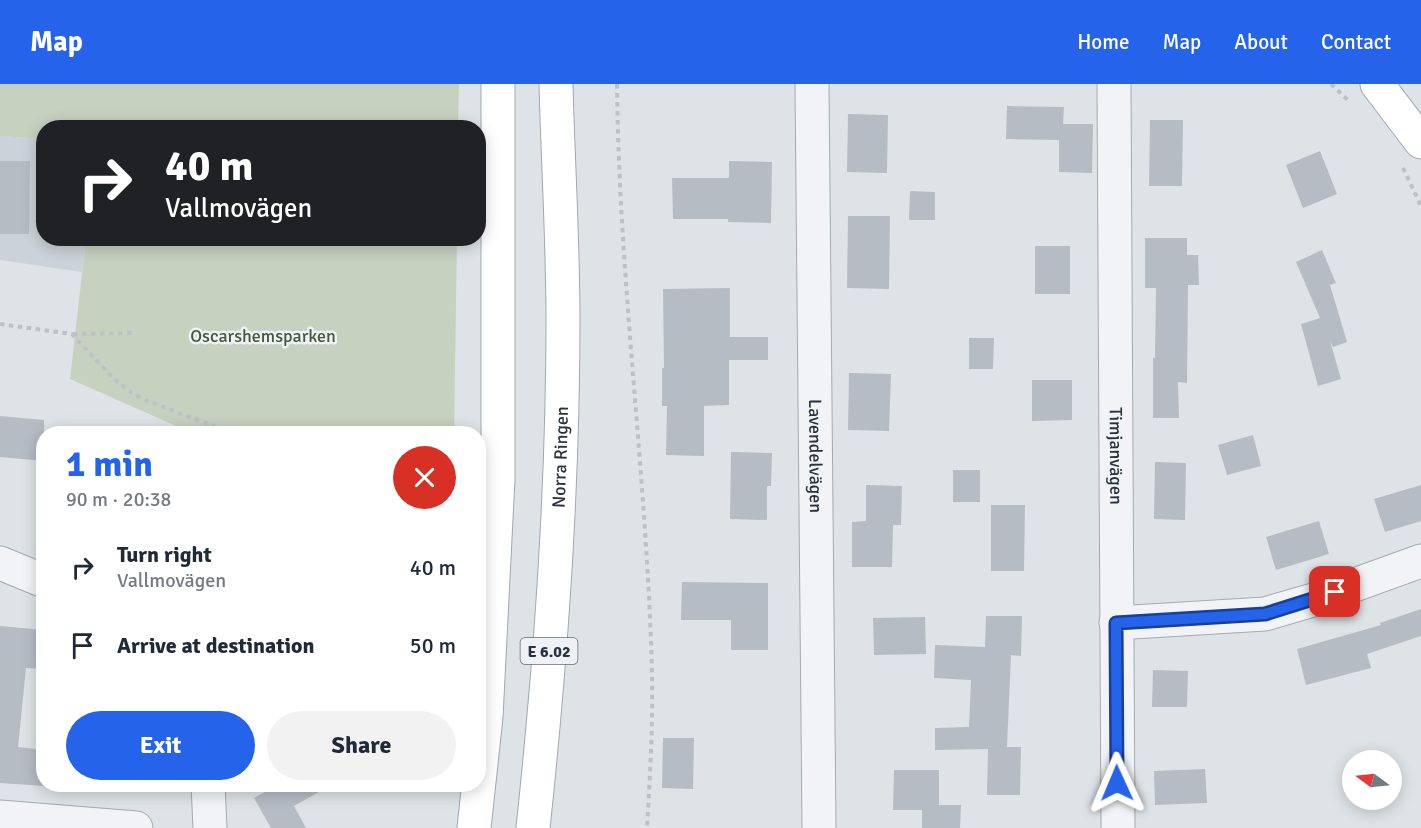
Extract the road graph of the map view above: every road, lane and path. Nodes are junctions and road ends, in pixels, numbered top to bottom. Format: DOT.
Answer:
graph roads {
  1 [pos="498,84"];
  2 [pos="556,84"];
  3 [pos="617,84"];
  4 [pos="812,84"];
  5 [pos="1113,84"];
  6 [pos="1377,84"];
  7 [pos="1421,142"];
  8 [pos="0,324"];
  9 [pos="72,333"];
  10 [pos="133,333"];
  11 [pos="213,426"];
  12 [pos="1421,561"];
  13 [pos="0,563"];
  14 [pos="36,578"];
  15 [pos="1116,623"];
  16 [pos="486,717"];
  17 [pos="208,792"];
  18 [pos="478,792"];
  19 [pos="0,817"];
  20 [pos="136,828"];
  21 [pos="210,828"];
  22 [pos="474,828"];
  23 [pos="533,828"];
  24 [pos="647,828"];
  25 [pos="819,828"];
  26 [pos="1118,828"];
  1 -- 16 [label="main road"];
  2 -- 23 [label="main road, Norra Ringen / E 6.02"];
  3 -- 24 [label="path"];
  4 -- 25 [label="street, Lavendelvägen"];
  5 -- 15 [label="street, Timjanvägen"];
  6 -- 7 [label="main road"];
  8 -- 9 [label="path"];
  9 -- 10 [label="path"];
  9 -- 11 [label="path"];
  12 -- 15 [label="street"];
  13 -- 14 [label="street"];
  15 -- 26 [label="street, Timjanvägen"];
  17 -- 21 [label="street"];
  18 -- 22 [label="main road"];
  19 -- 20 [label="street"];
}
